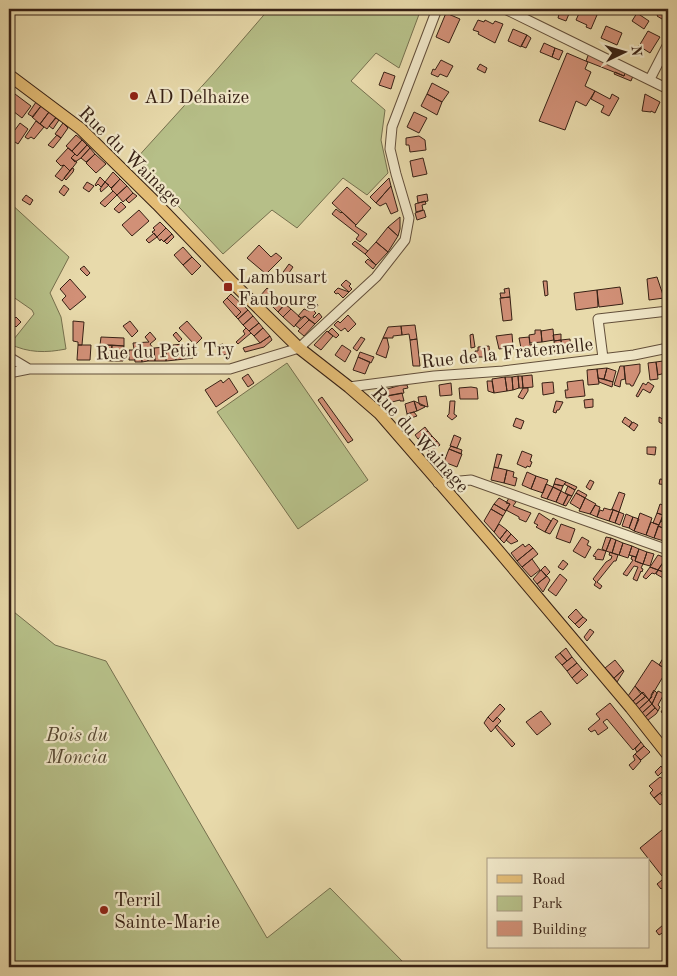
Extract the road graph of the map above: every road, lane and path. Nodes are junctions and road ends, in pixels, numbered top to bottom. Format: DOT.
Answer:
graph roads {
  1 [pos="437,9"];
  2 [pos="505,9"];
  3 [pos="668,44"];
  4 [pos="9,75"];
  5 [pos="650,79"];
  6 [pos="668,89"];
  7 [pos="668,311"];
  8 [pos="299,348"];
  9 [pos="668,348"];
  10 [pos="9,357"];
  11 [pos="603,358"];
  12 [pos="29,369"];
  13 [pos="9,373"];
  14 [pos="349,387"];
  15 [pos="438,483"];
  16 [pos="668,550"];
  17 [pos="668,755"];
  1 -- 8 [label="street"];
  2 -- 5 [label="street"];
  3 -- 5 [label="street"];
  4 -- 8 [label="main road, Rue du Wainage"];
  5 -- 6 [label="street"];
  7 -- 11 [label="street"];
  8 -- 12 [label="street, Rue du Petit Try"];
  8 -- 14 [label="main road, Rue du Wainage"];
  9 -- 11 [label="street, Rue de la Fraternelle"];
  10 -- 12 [label="street"];
  11 -- 14 [label="street, Rue de la Fraternelle"];
  12 -- 13 [label="street, Rue du Petit Try"];
  14 -- 15 [label="main road, Rue du Wainage"];
  15 -- 16 [label="street"];
  15 -- 17 [label="main road, Rue du Wainage"];
}
